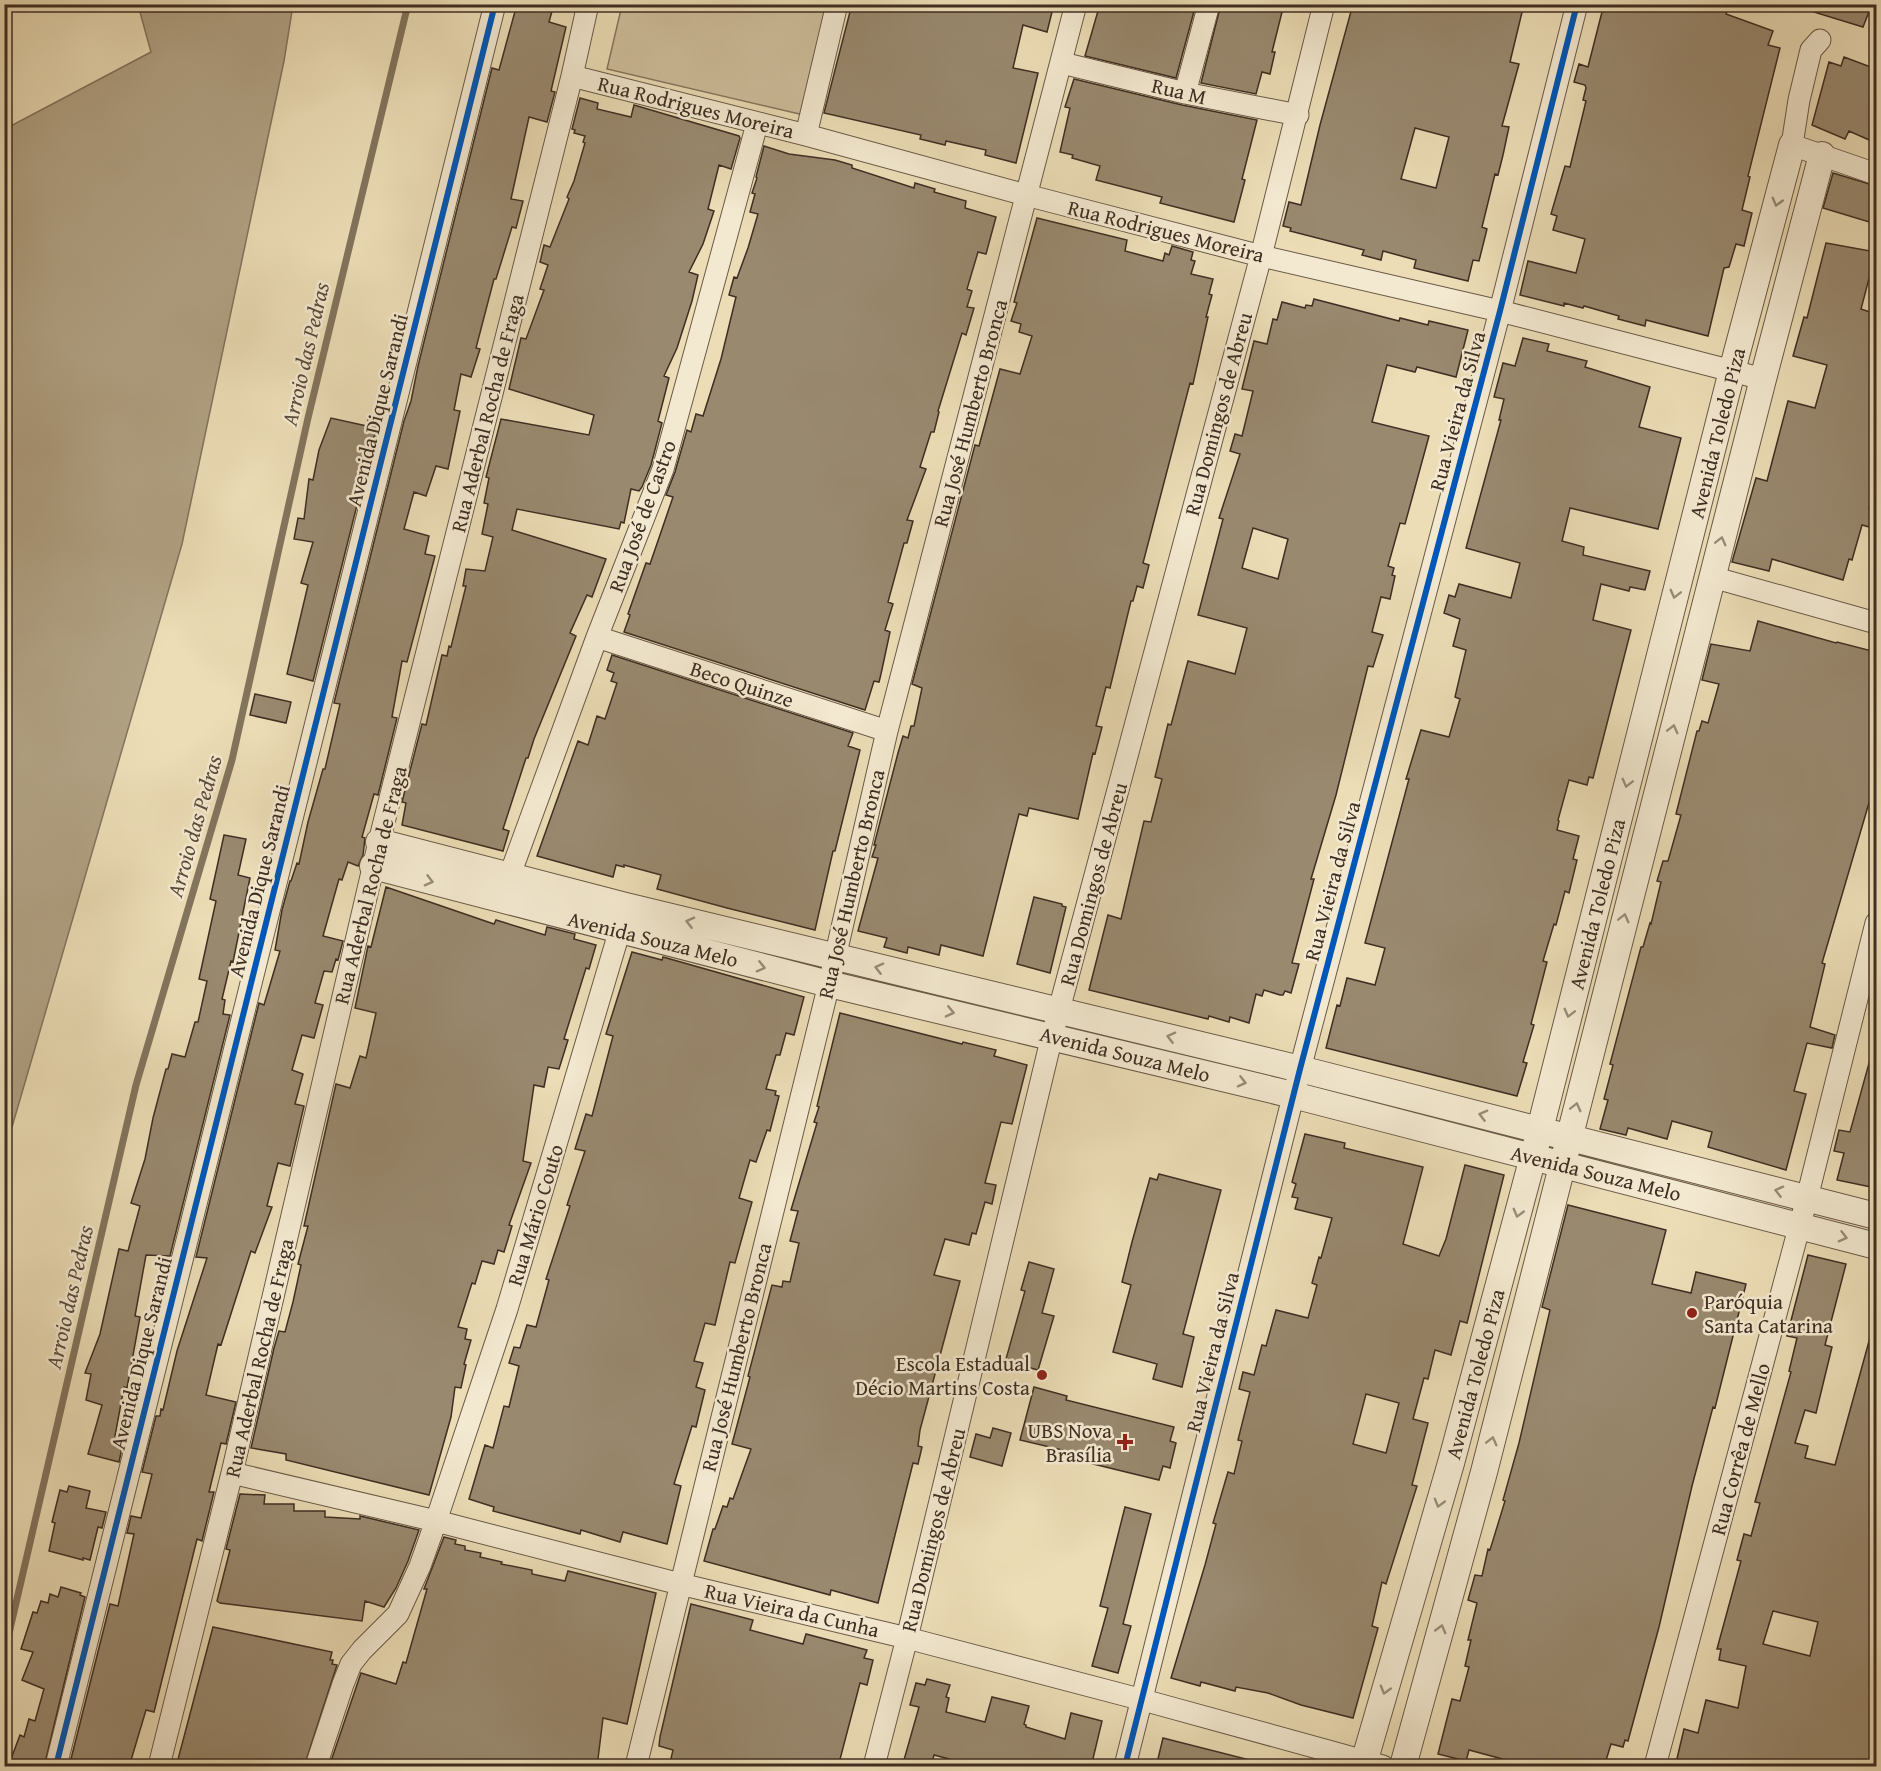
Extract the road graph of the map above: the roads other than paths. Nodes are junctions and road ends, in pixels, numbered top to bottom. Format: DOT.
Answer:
graph roads {
  1 [pos="495,4"];
  2 [pos="588,4"];
  3 [pos="837,4"];
  4 [pos="1076,4"];
  5 [pos="1209,4"];
  6 [pos="1324,4"];
  7 [pos="1577,4"];
  8 [pos="1820,40"];
  9 [pos="1062,63"];
  10 [pos="572,76"];
  11 [pos="1185,93"];
  12 [pos="1298,115"];
  13 [pos="757,123"];
  14 [pos="806,135"];
  15 [pos="1792,145"];
  16 [pos="1822,156"];
  17 [pos="1876,174"];
  18 [pos="1026,195"];
  19 [pos="1261,256"];
  20 [pos="1500,311"];
  21 [pos="1732,370"];
  22 [pos="1762,379"];
  23 [pos="1712,577"];
  24 [pos="1876,623"];
  25 [pos="597,637"];
  26 [pos="887,731"];
  27 [pos="376,854"];
  28 [pos="505,889"];
  29 [pos="626,906"];
  30 [pos="1876,923"];
  31 [pos="620,931"];
  32 [pos="834,957"];
  33 [pos="829,984"];
  34 [pos="1059,1010"];
  35 [pos="1053,1036"];
  36 [pos="1300,1069"];
  37 [pos="1293,1095"];
  38 [pos="1539,1130"];
  39 [pos="1568,1137"];
  40 [pos="1533,1157"];
  41 [pos="1563,1164"];
  42 [pos="1808,1198"];
  43 [pos="1876,1216"];
  44 [pos="1799,1226"];
  45 [pos="1876,1246"];
  46 [pos="1451,1463"];
  47 [pos="1484,1472"];
  48 [pos="232,1473"];
  49 [pos="436,1521"];
  50 [pos="680,1584"];
  51 [pos="907,1638"];
  52 [pos="1143,1700"];
  53 [pos="1370,1765"];
  54 [pos="56,1767"];
  55 [pos="159,1767"];
  56 [pos="316,1767"];
  57 [pos="636,1767"];
  58 [pos="874,1767"];
  59 [pos="1125,1767"];
  60 [pos="1403,1767"];
  61 [pos="1655,1767"];
  1 -- 54 [label="street, Avenida Dique Sarandi"];
  2 -- 10 [label="street, Rua Aderbal Rocha de Fraga"];
  3 -- 14 [label="street"];
  4 -- 9 [label="street, Rua José Humberto Bronca"];
  5 -- 11 [label="street"];
  6 -- 12 [label="street, Rua Domingos de Abreu"];
  7 -- 20 [label="street, Rua Vieira da Silva"];
  8 -- 15 [label="street, Avenida Toledo Piza"];
  9 -- 11 [label="street, Rua M"];
  9 -- 18 [label="street, Rua José Humberto Bronca"];
  10 -- 13 [label="street, Rua Rodrigues Moreira"];
  10 -- 27 [label="street, Rua Aderbal Rocha de Fraga"];
  11 -- 12 [label="street, Rua M"];
  12 -- 19 [label="street, Rua Domingos de Abreu"];
  13 -- 14 [label="street, Rua Rodrigues Moreira"];
  13 -- 25 [label="street, Rua José de Castro"];
  14 -- 18 [label="street, Rua Rodrigues Moreira"];
  15 -- 16 [label="street"];
  15 -- 21 [label="street, Avenida Toledo Piza, one-way"];
  16 -- 17 [label="street"];
  16 -- 22 [label="street, Avenida Toledo Piza"];
  18 -- 19 [label="street, Rua Rodrigues Moreira"];
  18 -- 26 [label="street, Rua José Humberto Bronca"];
  19 -- 20 [label="street, Rua Rodrigues Moreira"];
  19 -- 34 [label="street, Rua Domingos de Abreu"];
  20 -- 21 [label="street, Rua Rodrigues Moreira"];
  20 -- 36 [label="street, Rua Vieira da Silva"];
  21 -- 22 [label="street, Rua Rodrigues Moreira"];
  21 -- 38 [label="street, Avenida Toledo Piza, one-way"];
  23 -- 22 [label="street, Avenida Toledo Piza, one-way"];
  23 -- 24 [label="street"];
  39 -- 23 [label="street, Avenida Toledo Piza, one-way"];
  25 -- 26 [label="street, Beco Quinze"];
  25 -- 28 [label="street, Rua José de Castro"];
  26 -- 32 [label="street, Rua José Humberto Bronca"];
  27 -- 28 [label="street, Avenida Souza Melo"];
  27 -- 48 [label="street, Rua Aderbal Rocha de Fraga"];
  28 -- 29 [label="street, Avenida Souza Melo"];
  28 -- 31 [label="street, Avenida Souza Melo"];
  29 -- 31 [label="street, Rua Mário Couto"];
  32 -- 29 [label="street, Avenida Souza Melo, one-way"];
  30 -- 42 [label="street, Rua Corrêa de Mello"];
  31 -- 33 [label="street, Avenida Souza Melo, one-way"];
  31 -- 49 [label="street, Rua Mário Couto"];
  32 -- 33 [label="street, Rua José Humberto Bronca"];
  34 -- 32 [label="street, Avenida Souza Melo, one-way"];
  33 -- 35 [label="street, Avenida Souza Melo, one-way"];
  33 -- 50 [label="street, Rua José Humberto Bronca"];
  34 -- 35 [label="street, Rua Domingos de Abreu"];
  36 -- 34 [label="street, Avenida Souza Melo, one-way"];
  35 -- 37 [label="street, Avenida Souza Melo, one-way"];
  35 -- 51 [label="street, Rua Domingos de Abreu"];
  36 -- 37 [label="street, Rua Vieira da Silva"];
  38 -- 36 [label="street, Avenida Souza Melo, one-way"];
  37 -- 40 [label="street, Avenida Souza Melo"];
  37 -- 52 [label="street, Rua Vieira da Silva"];
  38 -- 39 [label="street, Avenida Souza Melo"];
  38 -- 40 [label="street, Avenida Toledo Piza"];
  39 -- 41 [label="street, Avenida Toledo Piza"];
  42 -- 39 [label="street, Avenida Souza Melo, one-way"];
  40 -- 41 [label="street, Avenida Souza Melo"];
  40 -- 46 [label="street, Avenida Toledo Piza, one-way"];
  41 -- 44 [label="street, Avenida Souza Melo"];
  47 -- 41 [label="street, Avenida Toledo Piza, one-way"];
  42 -- 43 [label="street, Avenida Souza Melo"];
  42 -- 44 [label="street, Rua Corrêa de Mello"];
  44 -- 45 [label="street, Avenida Souza Melo, one-way"];
  44 -- 61 [label="street, Rua Corrêa de Mello"];
  46 -- 47 [label="street"];
  46 -- 53 [label="street, Avenida Toledo Piza, one-way"];
  60 -- 47 [label="street, Avenida Toledo Piza, one-way"];
  48 -- 49 [label="street, Rua Vieira da Cunha"];
  48 -- 55 [label="street, Rua Aderbal Rocha de Fraga"];
  49 -- 50 [label="street, Rua Vieira da Cunha"];
  49 -- 56 [label="street, Rua Mário Couto"];
  50 -- 51 [label="street, Rua Vieira da Cunha"];
  50 -- 57 [label="street, Rua José Humberto Bronca"];
  51 -- 52 [label="street, Rua Vieira da Cunha"];
  51 -- 58 [label="street, Rua Domingos de Abreu"];
  52 -- 53 [label="street, Rua Vieira da Cunha"];
  52 -- 59 [label="street, Rua Vieira da Silva"];
}
